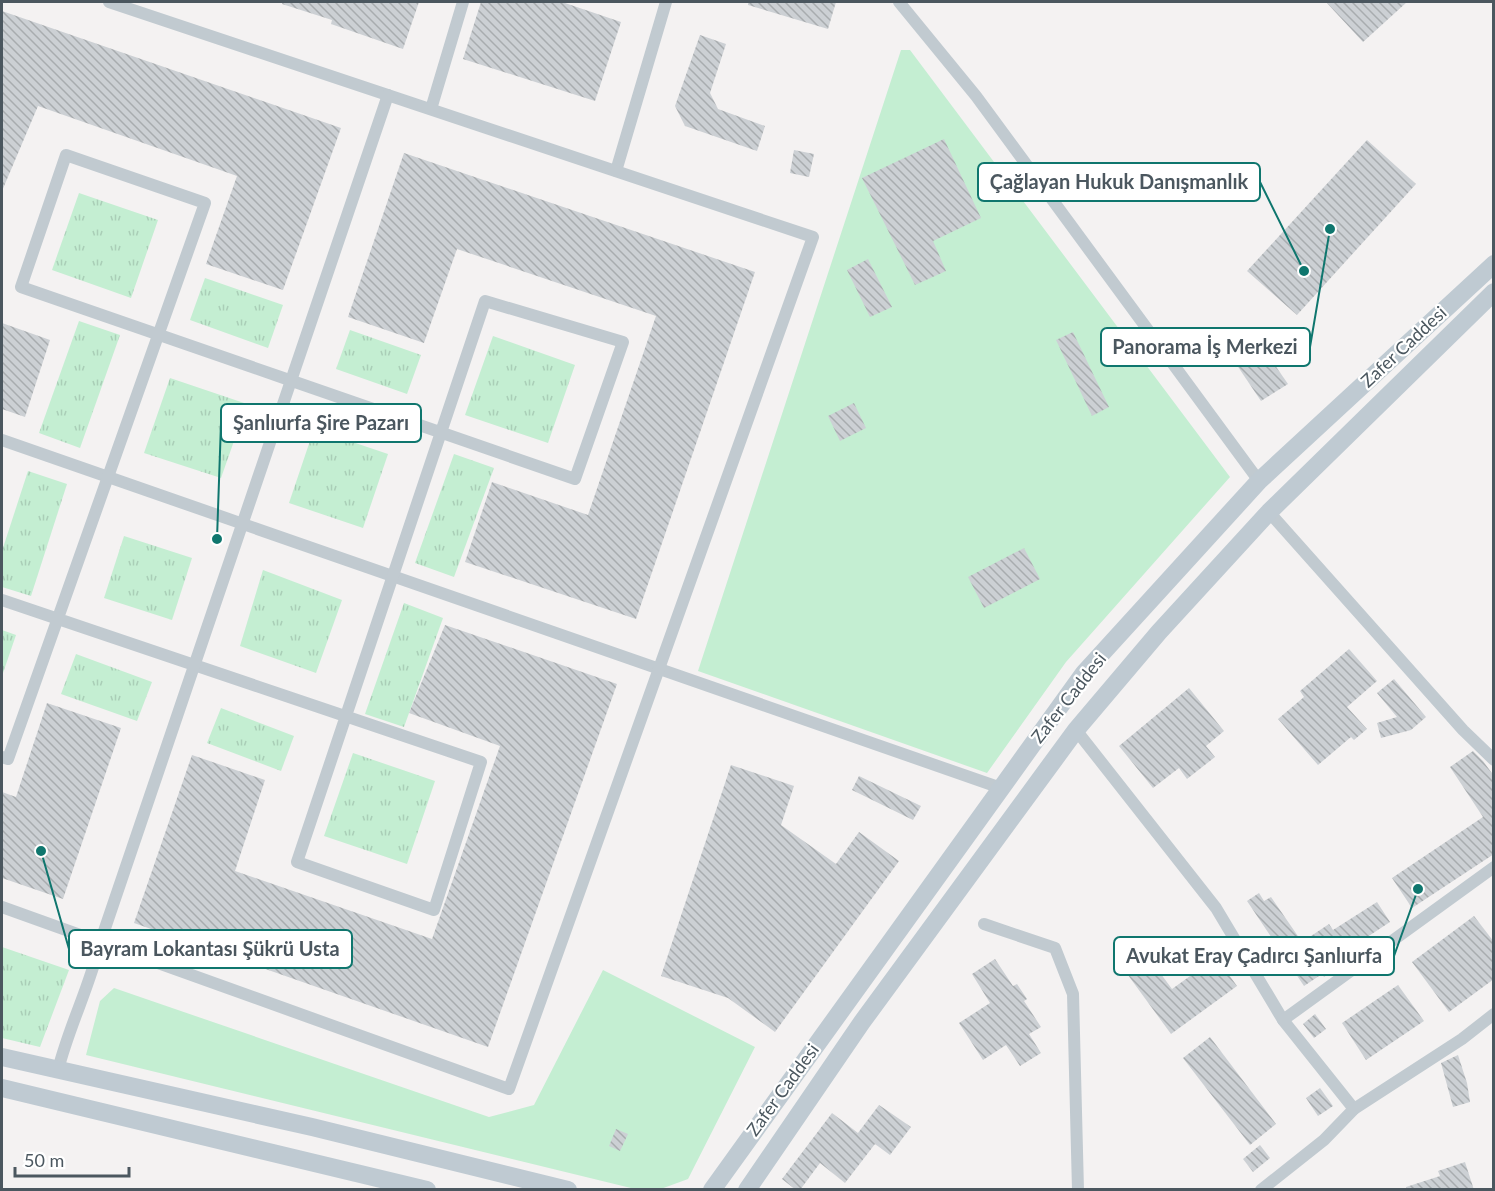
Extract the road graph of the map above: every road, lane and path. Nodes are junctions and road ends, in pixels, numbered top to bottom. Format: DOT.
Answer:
graph roads {
  1 [pos="110,2"];
  2 [pos="464,2"];
  3 [pos="666,2"];
  4 [pos="899,2"];
  5 [pos="388,95"];
  6 [pos="430,109"];
  7 [pos="616,171"];
  8 [pos="1494,264"];
  9 [pos="1494,292"];
  10 [pos="158,334"];
  11 [pos="291,380"];
  12 [pos="441,432"];
  13 [pos="2,440"];
  14 [pos="108,477"];
  15 [pos="1259,481"];
  16 [pos="1269,512"];
  17 [pos="242,524"];
  18 [pos="392,576"];
  19 [pos="2,600"];
  20 [pos="58,619"];
  21 [pos="194,665"];
  22 [pos="659,669"];
  23 [pos="345,716"];
  24 [pos="1076,730"];
  25 [pos="2,757"];
  26 [pos="1494,760"];
  27 [pos="1001,788"];
  28 [pos="1494,867"];
  29 [pos="2,907"];
  30 [pos="984,924"];
  31 [pos="100,943"];
  32 [pos="1494,1014"];
  33 [pos="1283,1020"];
  34 [pos="2,1057"];
  35 [pos="58,1070"];
  36 [pos="2,1088"];
  37 [pos="1354,1109"];
  38 [pos="427,1190"];
  39 [pos="568,1190"];
  40 [pos="712,1190"];
  41 [pos="747,1190"];
  42 [pos="1078,1190"];
  43 [pos="1261,1190"];
  1 -- 5 [label="street"];
  2 -- 6 [label="street"];
  3 -- 7 [label="street"];
  4 -- 15 [label="street"];
  5 -- 6 [label="street"];
  5 -- 11 [label="street"];
  6 -- 7 [label="street"];
  7 -- 22 [label="street"];
  8 -- 15 [label="main road, Zafer Caddesi"];
  9 -- 16 [label="main road, Zafer Caddesi"];
  10 -- 10 [label="street"];
  10 -- 11 [label="street"];
  10 -- 14 [label="street"];
  11 -- 12 [label="street"];
  11 -- 17 [label="street"];
  12 -- 12 [label="street"];
  12 -- 18 [label="street"];
  13 -- 14 [label="street"];
  14 -- 17 [label="street"];
  14 -- 20 [label="street"];
  15 -- 27 [label="main road, Zafer Caddesi"];
  16 -- 24 [label="main road, Zafer Caddesi"];
  16 -- 26 [label="street"];
  17 -- 18 [label="street"];
  17 -- 21 [label="street"];
  18 -- 22 [label="street"];
  18 -- 23 [label="street"];
  19 -- 20 [label="street"];
  20 -- 21 [label="street"];
  20 -- 25 [label="street"];
  21 -- 23 [label="street"];
  21 -- 31 [label="street"];
  22 -- 27 [label="street"];
  22 -- 31 [label="street"];
  23 -- 23 [label="street"];
  24 -- 33 [label="street"];
  24 -- 41 [label="main road, Zafer Caddesi"];
  27 -- 40 [label="main road, Zafer Caddesi"];
  28 -- 33 [label="street"];
  29 -- 31 [label="street"];
  30 -- 42 [label="street"];
  31 -- 35 [label="street"];
  32 -- 37 [label="street"];
  33 -- 37 [label="street"];
  34 -- 35 [label="main road"];
  35 -- 39 [label="main road"];
  36 -- 38 [label="main road"];
  37 -- 43 [label="street"];
}
